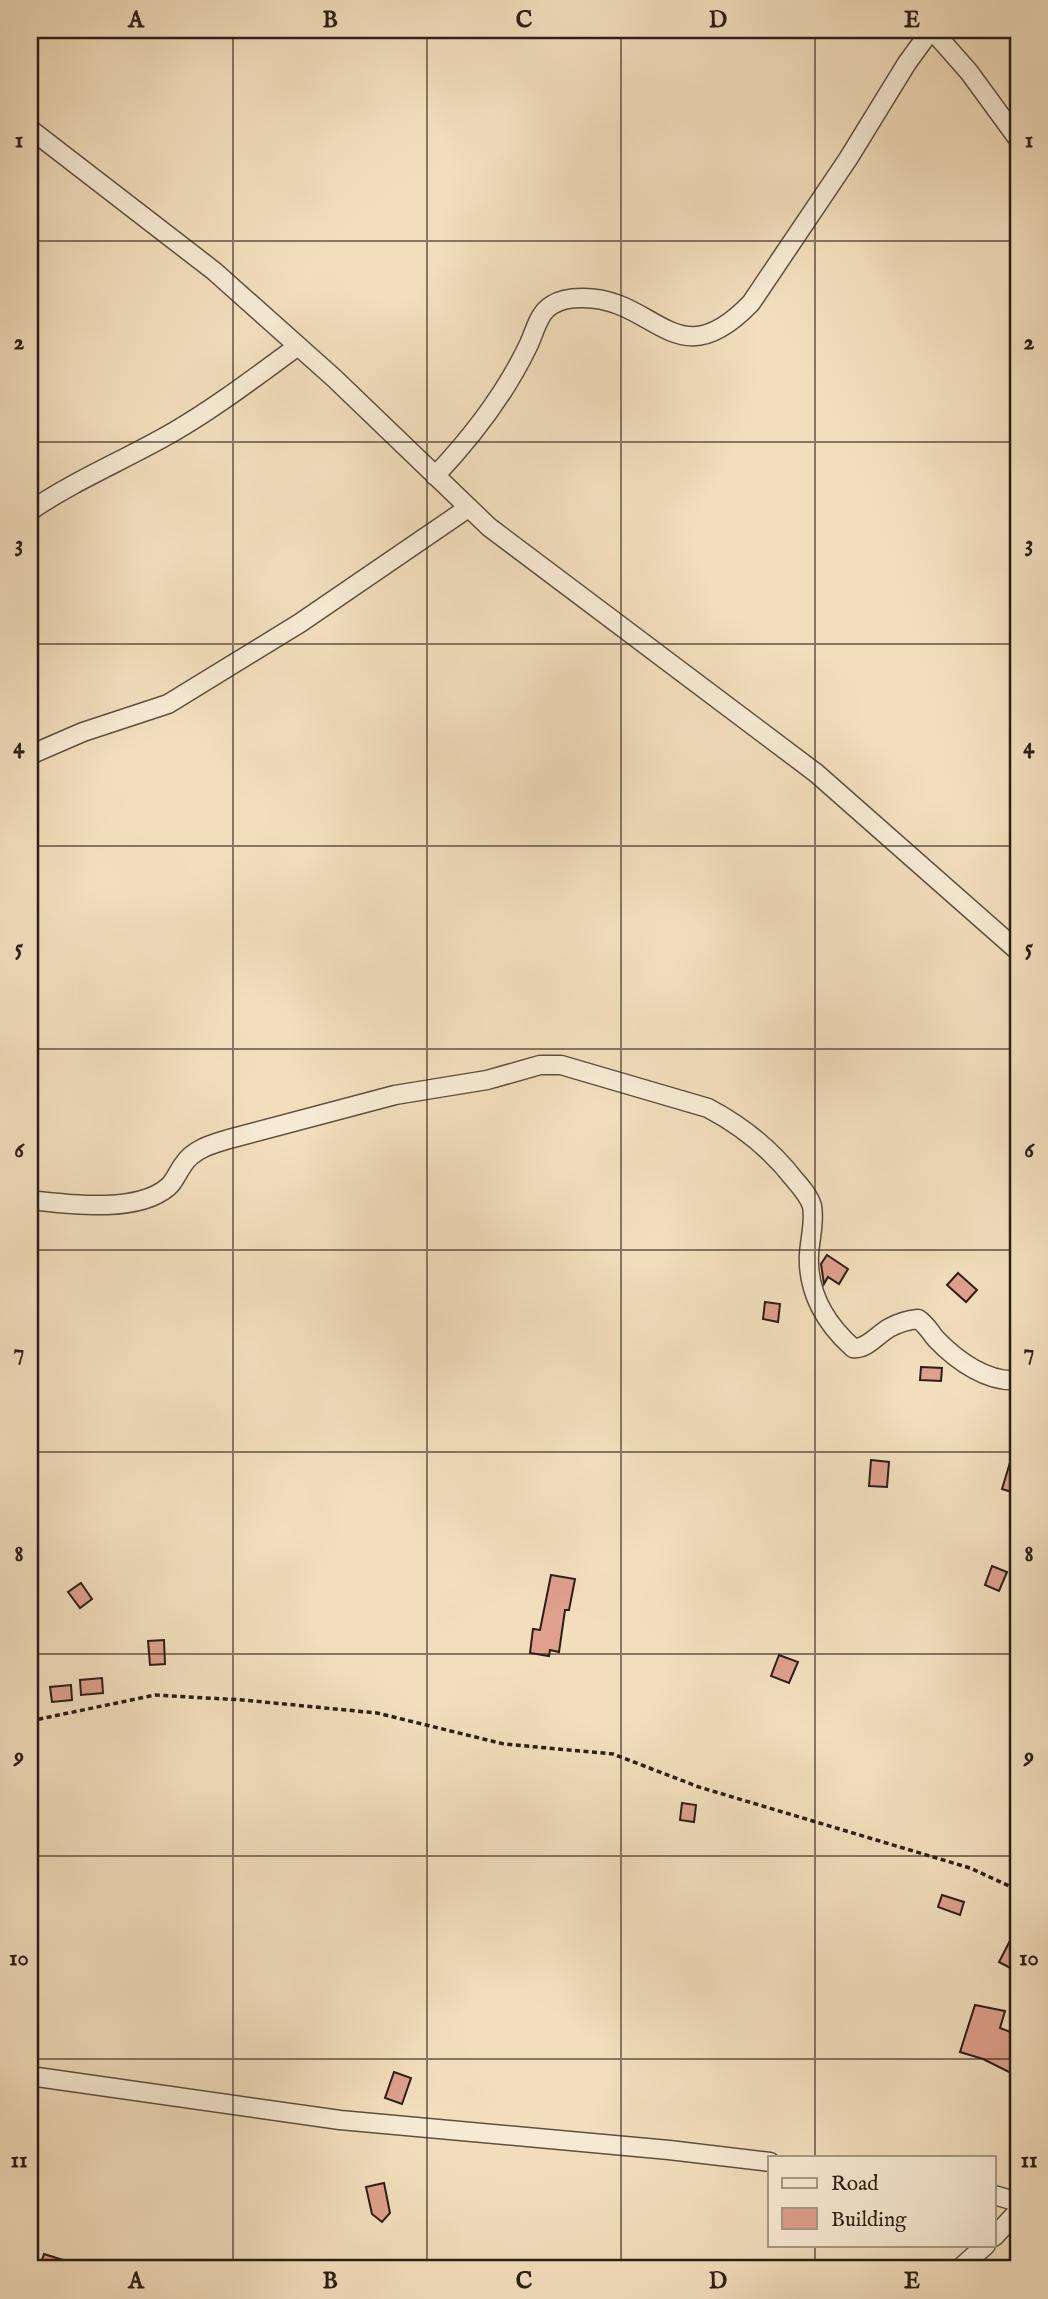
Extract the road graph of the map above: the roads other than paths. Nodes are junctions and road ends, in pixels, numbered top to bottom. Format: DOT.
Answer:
graph roads {
  1 [pos="932,30"];
  2 [pos="30,129"];
  3 [pos="1018,139"];
  4 [pos="298,346"];
  5 [pos="435,476"];
  6 [pos="468,508"];
  7 [pos="30,511"];
  8 [pos="30,755"];
  9 [pos="1018,951"];
  10 [pos="30,1200"];
  11 [pos="1018,1380"];
  12 [pos="30,2076"];
  13 [pos="768,2162"];
  14 [pos="996,2196"];
  15 [pos="1018,2202"];
  16 [pos="1018,2211"];
  17 [pos="996,2235"];
  18 [pos="985,2246"];
  19 [pos="959,2269"];
  1 -- 3 [label="street"];
  1 -- 5 [label="street"];
  2 -- 4 [label="street"];
  4 -- 5 [label="street"];
  4 -- 7 [label="street"];
  5 -- 6 [label="street"];
  6 -- 8 [label="street"];
  6 -- 9 [label="street"];
  10 -- 11 [label="street"];
  12 -- 13 [label="street"];
  14 -- 15 [label="street"];
  16 -- 17 [label="street"];
  18 -- 19 [label="street"];
}
